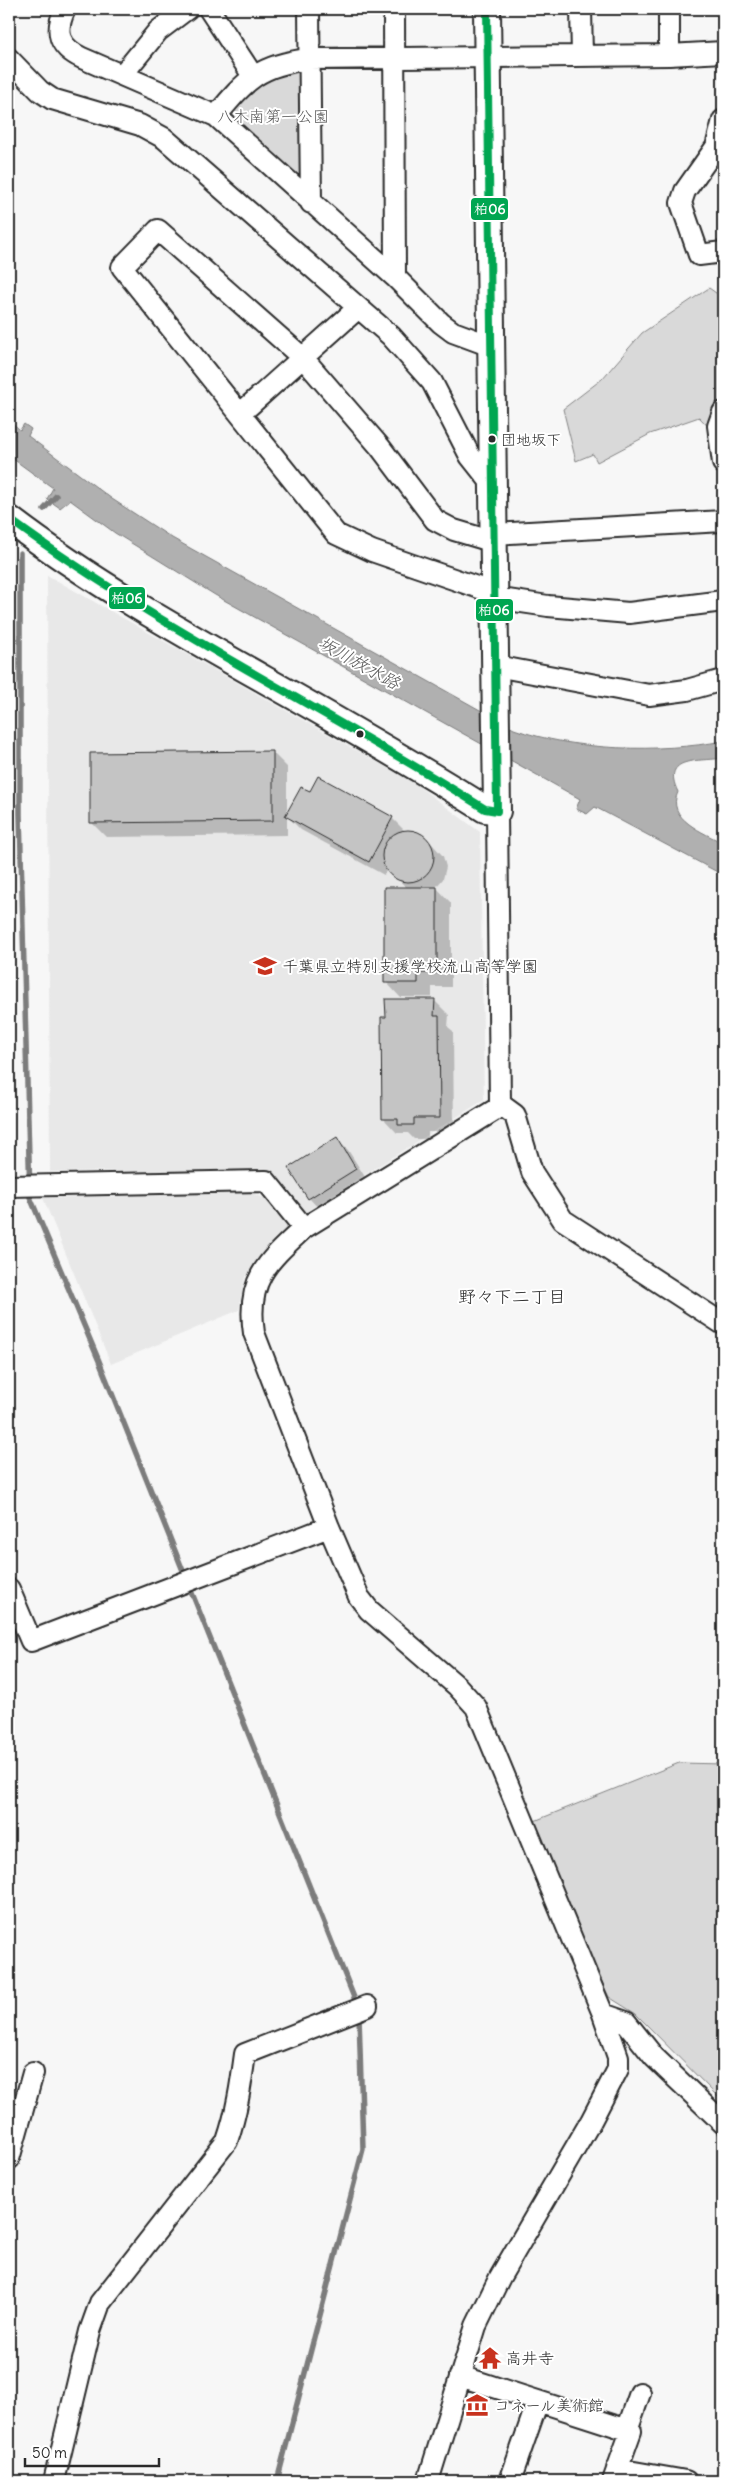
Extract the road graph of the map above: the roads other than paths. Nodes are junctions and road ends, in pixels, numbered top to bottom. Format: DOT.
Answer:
graph roads {
  1 [pos="65,9"];
  2 [pos="187,9"];
  3 [pos="209,9"];
  4 [pos="309,9"];
  5 [pos="394,9"];
  6 [pos="487,9"];
  7 [pos="581,9"];
  8 [pos="668,9"];
  9 [pos="723,52"];
  10 [pos="669,55"];
  11 [pos="488,56"];
  12 [pos="582,56"];
  13 [pos="394,57"];
  14 [pos="9,59"];
  15 [pos="309,59"];
  16 [pos="122,75"];
  17 [pos="252,76"];
  18 [pos="216,116"];
  19 [pos="723,120"];
  20 [pos="311,203"];
  21 [pos="723,252"];
  22 [pos="395,277"];
  23 [pos="358,308"];
  24 [pos="490,346"];
  25 [pos="304,358"];
  26 [pos="723,412"];
  27 [pos="240,414"];
  28 [pos="723,464"];
  29 [pos="493,485"];
  30 [pos="9,519"];
  31 [pos="723,522"];
  32 [pos="494,538"];
  33 [pos="494,596"];
  34 [pos="723,601"];
  35 [pos="496,675"];
  36 [pos="723,680"];
  37 [pos="496,804"];
  38 [pos="500,1104"];
  39 [pos="14,1186"];
  40 [pos="304,1228"];
  41 [pos="723,1324"];
  42 [pos="328,1527"];
  43 [pos="9,1589"];
  44 [pos="13,1613"];
  45 [pos="361,2009"];
  46 [pos="603,2014"];
  47 [pos="33,2073"];
  48 [pos="723,2123"];
  49 [pos="9,2159"];
  50 [pos="460,2376"];
  51 [pos="640,2393"];
  52 [pos="538,2401"];
  53 [pos="627,2430"];
  54 [pos="615,2475"];
  55 [pos="54,2481"];
  56 [pos="428,2481"];
  57 [pos="510,2481"];
  58 [pos="686,2481"];
  1 -- 16 [label="street"];
  2 -- 16 [label="street"];
  3 -- 17 [label="street"];
  4 -- 15 [label="street"];
  5 -- 13 [label="street"];
  6 -- 11 [label="street"];
  7 -- 12 [label="street"];
  8 -- 10 [label="street"];
  9 -- 10 [label="street"];
  10 -- 12 [label="street"];
  11 -- 12 [label="street"];
  11 -- 13 [label="street"];
  11 -- 24 [label="street"];
  13 -- 15 [label="street"];
  13 -- 22 [label="street"];
  14 -- 23 [label="street"];
  15 -- 17 [label="street"];
  15 -- 20 [label="street"];
  16 -- 18 [label="street"];
  17 -- 18 [label="street"];
  18 -- 20 [label="street"];
  19 -- 21 [label="street"];
  20 -- 22 [label="street"];
  22 -- 24 [label="street"];
  23 -- 25 [label="street"];
  23 -- 29 [label="street"];
  24 -- 29 [label="street"];
  25 -- 27 [label="street"];
  25 -- 27 [label="street"];
  25 -- 32 [label="street"];
  26 -- 28 [label="street"];
  27 -- 33 [label="street"];
  29 -- 32 [label="street"];
  30 -- 37 [label="street"];
  31 -- 32 [label="street"];
  32 -- 33 [label="street"];
  33 -- 34 [label="street"];
  33 -- 35 [label="street"];
  35 -- 36 [label="street"];
  35 -- 37 [label="street"];
  37 -- 38 [label="street"];
  38 -- 40 [label="street"];
  38 -- 41 [label="street"];
  39 -- 40 [label="street"];
  40 -- 42 [label="street"];
  42 -- 44 [label="street"];
  42 -- 46 [label="street"];
  43 -- 44 [label="street"];
  45 -- 55 [label="street"];
  46 -- 48 [label="street"];
  46 -- 50 [label="street"];
  47 -- 49 [label="street"];
  50 -- 52 [label="street"];
  50 -- 56 [label="street"];
  51 -- 53 [label="street"];
  52 -- 53 [label="street"];
  52 -- 57 [label="street"];
  53 -- 54 [label="street"];
  54 -- 58 [label="street"];
}
